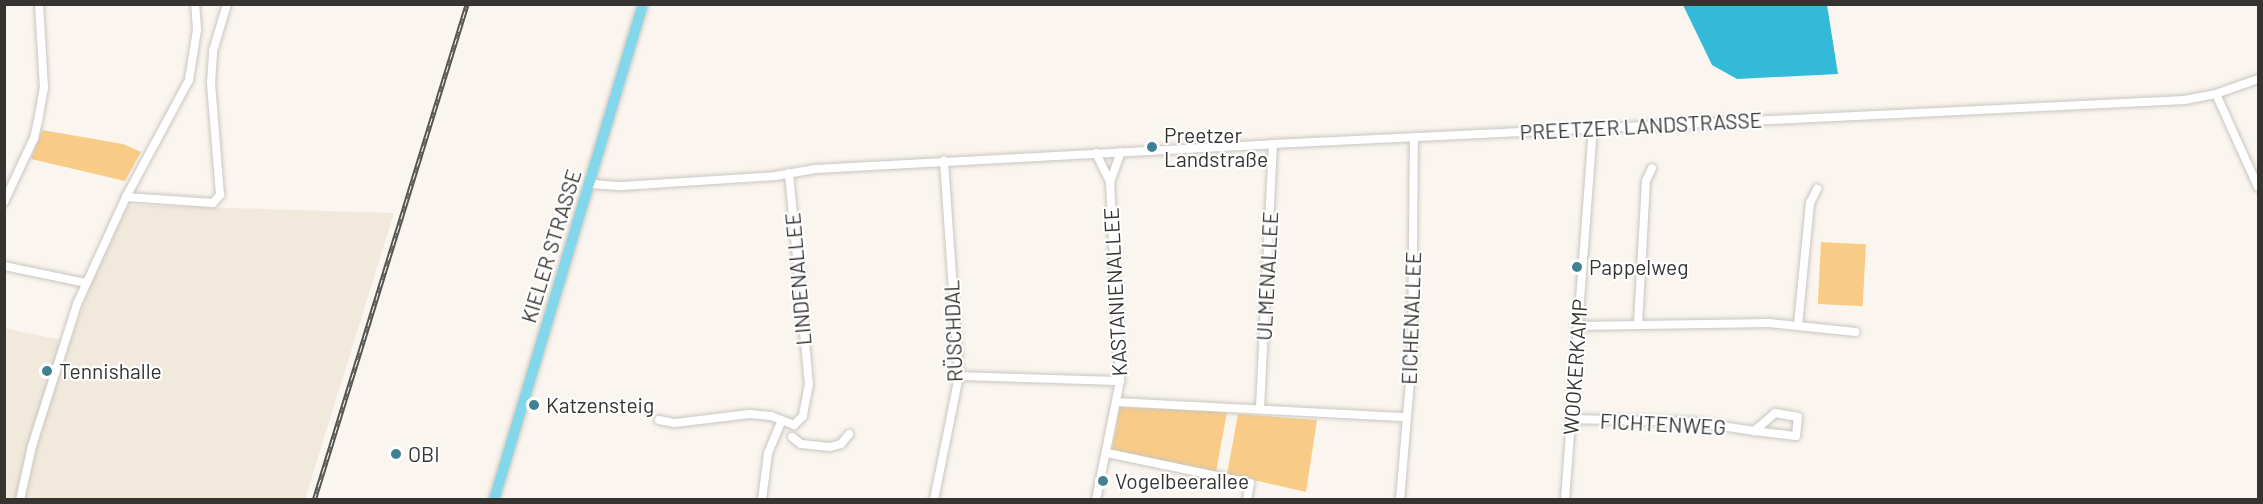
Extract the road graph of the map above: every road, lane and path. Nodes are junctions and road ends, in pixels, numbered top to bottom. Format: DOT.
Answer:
graph roads {
  1 [pos="39,4"];
  2 [pos="195,4"];
  3 [pos="227,4"];
  4 [pos="643,4"];
  5 [pos="2259,79"];
  6 [pos="2216,94"];
  7 [pos="1593,127"];
  8 [pos="1414,137"];
  9 [pos="1273,144"];
  10 [pos="1121,152"];
  11 [pos="1096,153"];
  12 [pos="944,161"];
  13 [pos="1652,168"];
  14 [pos="789,173"];
  15 [pos="1110,182"];
  16 [pos="591,184"];
  17 [pos="2259,187"];
  18 [pos="1817,189"];
  19 [pos="126,197"];
  20 [pos="4,202"];
  21 [pos="4,266"];
  22 [pos="86,283"];
  23 [pos="1638,324"];
  24 [pos="1798,325"];
  25 [pos="1578,326"];
  26 [pos="1856,332"];
  27 [pos="959,376"];
  28 [pos="1120,381"];
  29 [pos="1116,402"];
  30 [pos="1260,409"];
  31 [pos="1406,417"];
  32 [pos="1571,419"];
  33 [pos="659,420"];
  34 [pos="781,423"];
  35 [pos="794,425"];
  36 [pos="1755,431"];
  37 [pos="849,434"];
  38 [pos="778,435"];
  39 [pos="792,436"];
  40 [pos="1107,453"];
  41 [pos="20,500"];
  42 [pos="494,500"];
  43 [pos="762,500"];
  44 [pos="934,500"];
  45 [pos="1096,500"];
  46 [pos="1247,500"];
  47 [pos="1400,500"];
  48 [pos="1565,500"];
  1 -- 20 [label="street"];
  2 -- 19 [label="street"];
  3 -- 19 [label="street"];
  4 -- 16 [label="main road, KIELER STRASSE"];
  5 -- 6 [label="street, PREETZER LANDSTRASSE"];
  6 -- 7 [label="street, PREETZER LANDSTRASSE"];
  6 -- 17 [label="street"];
  7 -- 8 [label="street, PREETZER LANDSTRASSE"];
  7 -- 25 [label="street, WOOKERKAMP"];
  8 -- 9 [label="street, PREETZER LANDSTRASSE"];
  8 -- 31 [label="street, EICHENALLEE"];
  9 -- 10 [label="street, PREETZER LANDSTRASSE"];
  9 -- 30 [label="street, ULMENALLEE"];
  10 -- 11 [label="street, PREETZER LANDSTRASSE"];
  10 -- 15 [label="street, KASTANIENALLEE"];
  11 -- 12 [label="street, PREETZER LANDSTRASSE"];
  11 -- 15 [label="street, KASTANIENALLEE"];
  12 -- 14 [label="street, PREETZER LANDSTRASSE"];
  12 -- 27 [label="street, RÜSCHDAL"];
  13 -- 23 [label="street"];
  14 -- 16 [label="street, PREETZER LANDSTRASSE"];
  14 -- 35 [label="street, LINDENALLEE"];
  15 -- 28 [label="street, KASTANIENALLEE"];
  16 -- 42 [label="main road, KIELER STRASSE"];
  18 -- 24 [label="street"];
  19 -- 22 [label="street"];
  21 -- 22 [label="street"];
  22 -- 41 [label="street"];
  23 -- 24 [label="street"];
  23 -- 25 [label="street"];
  24 -- 26 [label="street"];
  25 -- 32 [label="street, WOOKERKAMP"];
  27 -- 28 [label="street"];
  27 -- 44 [label="street, RÜSCHDAL"];
  28 -- 29 [label="street, KASTANIENALLEE"];
  29 -- 30 [label="street"];
  29 -- 40 [label="street"];
  30 -- 31 [label="street"];
  31 -- 47 [label="street, EICHENALLEE"];
  32 -- 36 [label="street, FICHTENWEG"];
  32 -- 48 [label="street, WOOKERKAMP"];
  33 -- 34 [label="street"];
  34 -- 35 [label="street"];
  34 -- 38 [label="street"];
  35 -- 39 [label="street, LINDENALLEE"];
  36 -- 36 [label="street, FICHTENWEG"];
  37 -- 39 [label="street"];
  38 -- 39 [label="street"];
  38 -- 43 [label="street"];
  40 -- 45 [label="street"];
  40 -- 46 [label="street"];
}
